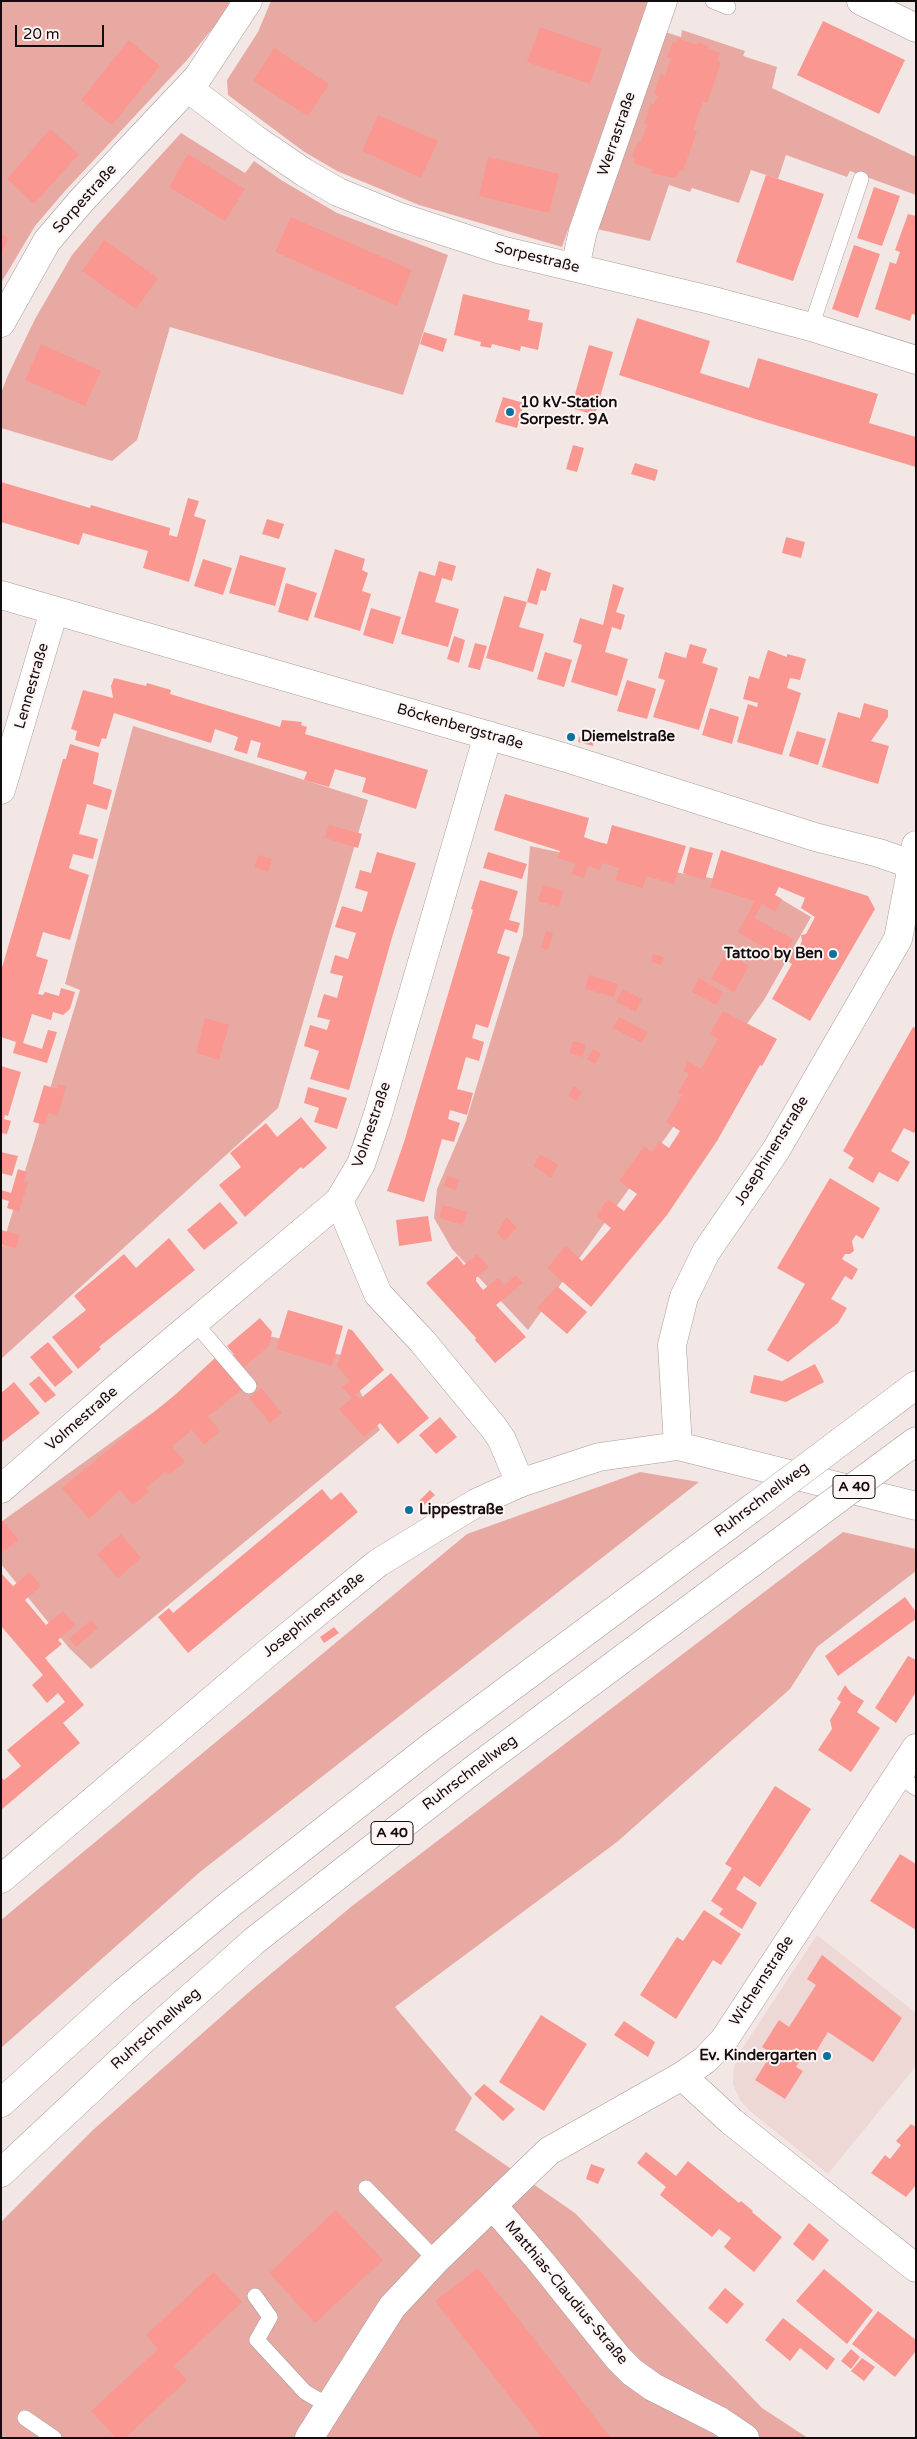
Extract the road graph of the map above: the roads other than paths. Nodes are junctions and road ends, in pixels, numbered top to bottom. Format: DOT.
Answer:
graph roads {
  1 [pos="248,1"];
  2 [pos="663,1"];
  3 [pos="713,1"];
  4 [pos="860,1"];
  5 [pos="728,6"];
  6 [pos="916,28"];
  7 [pos="188,88"];
  8 [pos="861,180"];
  9 [pos="575,267"];
  10 [pos="1,323"];
  11 [pos="811,327"];
  12 [pos="916,360"];
  13 [pos="1,595"];
  14 [pos="54,611"];
  15 [pos="488,735"];
  16 [pos="1,790"];
  17 [pos="915,859"];
  18 [pos="339,1201"];
  19 [pos="195,1323"];
  20 [pos="916,1385"];
  21 [pos="249,1386"];
  22 [pos="678,1446"];
  23 [pos="908,1447"];
  24 [pos="520,1483"];
  25 [pos="1,1489"];
  26 [pos="916,1506"];
  27 [pos="916,1748"];
  28 [pos="907,1782"];
  29 [pos="1,1879"];
  30 [pos="682,2076"];
  31 [pos="1,2104"];
  32 [pos="1,2173"];
  33 [pos="366,2188"];
  34 [pos="494,2207"];
  35 [pos="436,2260"];
  36 [pos="916,2268"];
  37 [pos="255,2296"];
  38 [pos="330,2406"];
  39 [pos="25,2418"];
  40 [pos="54,2438"];
  41 [pos="309,2438"];
  42 [pos="744,2438"];
  1 -- 7 [label="main road, Sorpestraße"];
  2 -- 9 [label="main road, Werrastraße"];
  3 -- 5 [label="lane"];
  4 -- 6 [label="main road"];
  7 -- 9 [label="main road, Sorpestraße"];
  7 -- 10 [label="main road, Sorpestraße"];
  8 -- 11 [label="lane"];
  9 -- 11 [label="main road, Sorpestraße"];
  11 -- 12 [label="main road, Sorpestraße"];
  13 -- 14 [label="main road, Böckenbergstraße"];
  14 -- 15 [label="main road, Böckenbergstraße"];
  14 -- 16 [label="main road, Lennestraße"];
  15 -- 17 [label="main road, Böckenbergstraße"];
  15 -- 18 [label="main road, Volmestraße"];
  17 -- 22 [label="main road, Josephinenstraße"];
  18 -- 19 [label="main road, Volmestraße"];
  18 -- 24 [label="main road"];
  19 -- 21 [label="lane"];
  19 -- 25 [label="main road, Volmestraße"];
  20 -- 31 [label="main road, Ruhrschnellweg / A 40, bridge"];
  22 -- 24 [label="main road, Josephinenstraße"];
  22 -- 26 [label="main road, Josephinenstraße"];
  23 -- 32 [label="main road, Ruhrschnellweg / A 40, bridge"];
  24 -- 29 [label="main road, Josephinenstraße"];
  27 -- 28 [label="main road, Wichernstraße"];
  28 -- 30 [label="main road, Wichernstraße"];
  30 -- 34 [label="main road, Matthias-Claudius-Straße"];
  30 -- 36 [label="main road"];
  33 -- 35 [label="lane"];
  34 -- 35 [label="main road, Matthias-Claudius-Straße"];
  34 -- 42 [label="main road, Matthias-Claudius-Straße"];
  35 -- 38 [label="main road, Matthias-Claudius-Straße"];
  37 -- 38 [label="lane"];
  38 -- 41 [label="main road, Matthias-Claudius-Straße"];
  39 -- 40 [label="lane"];
}
